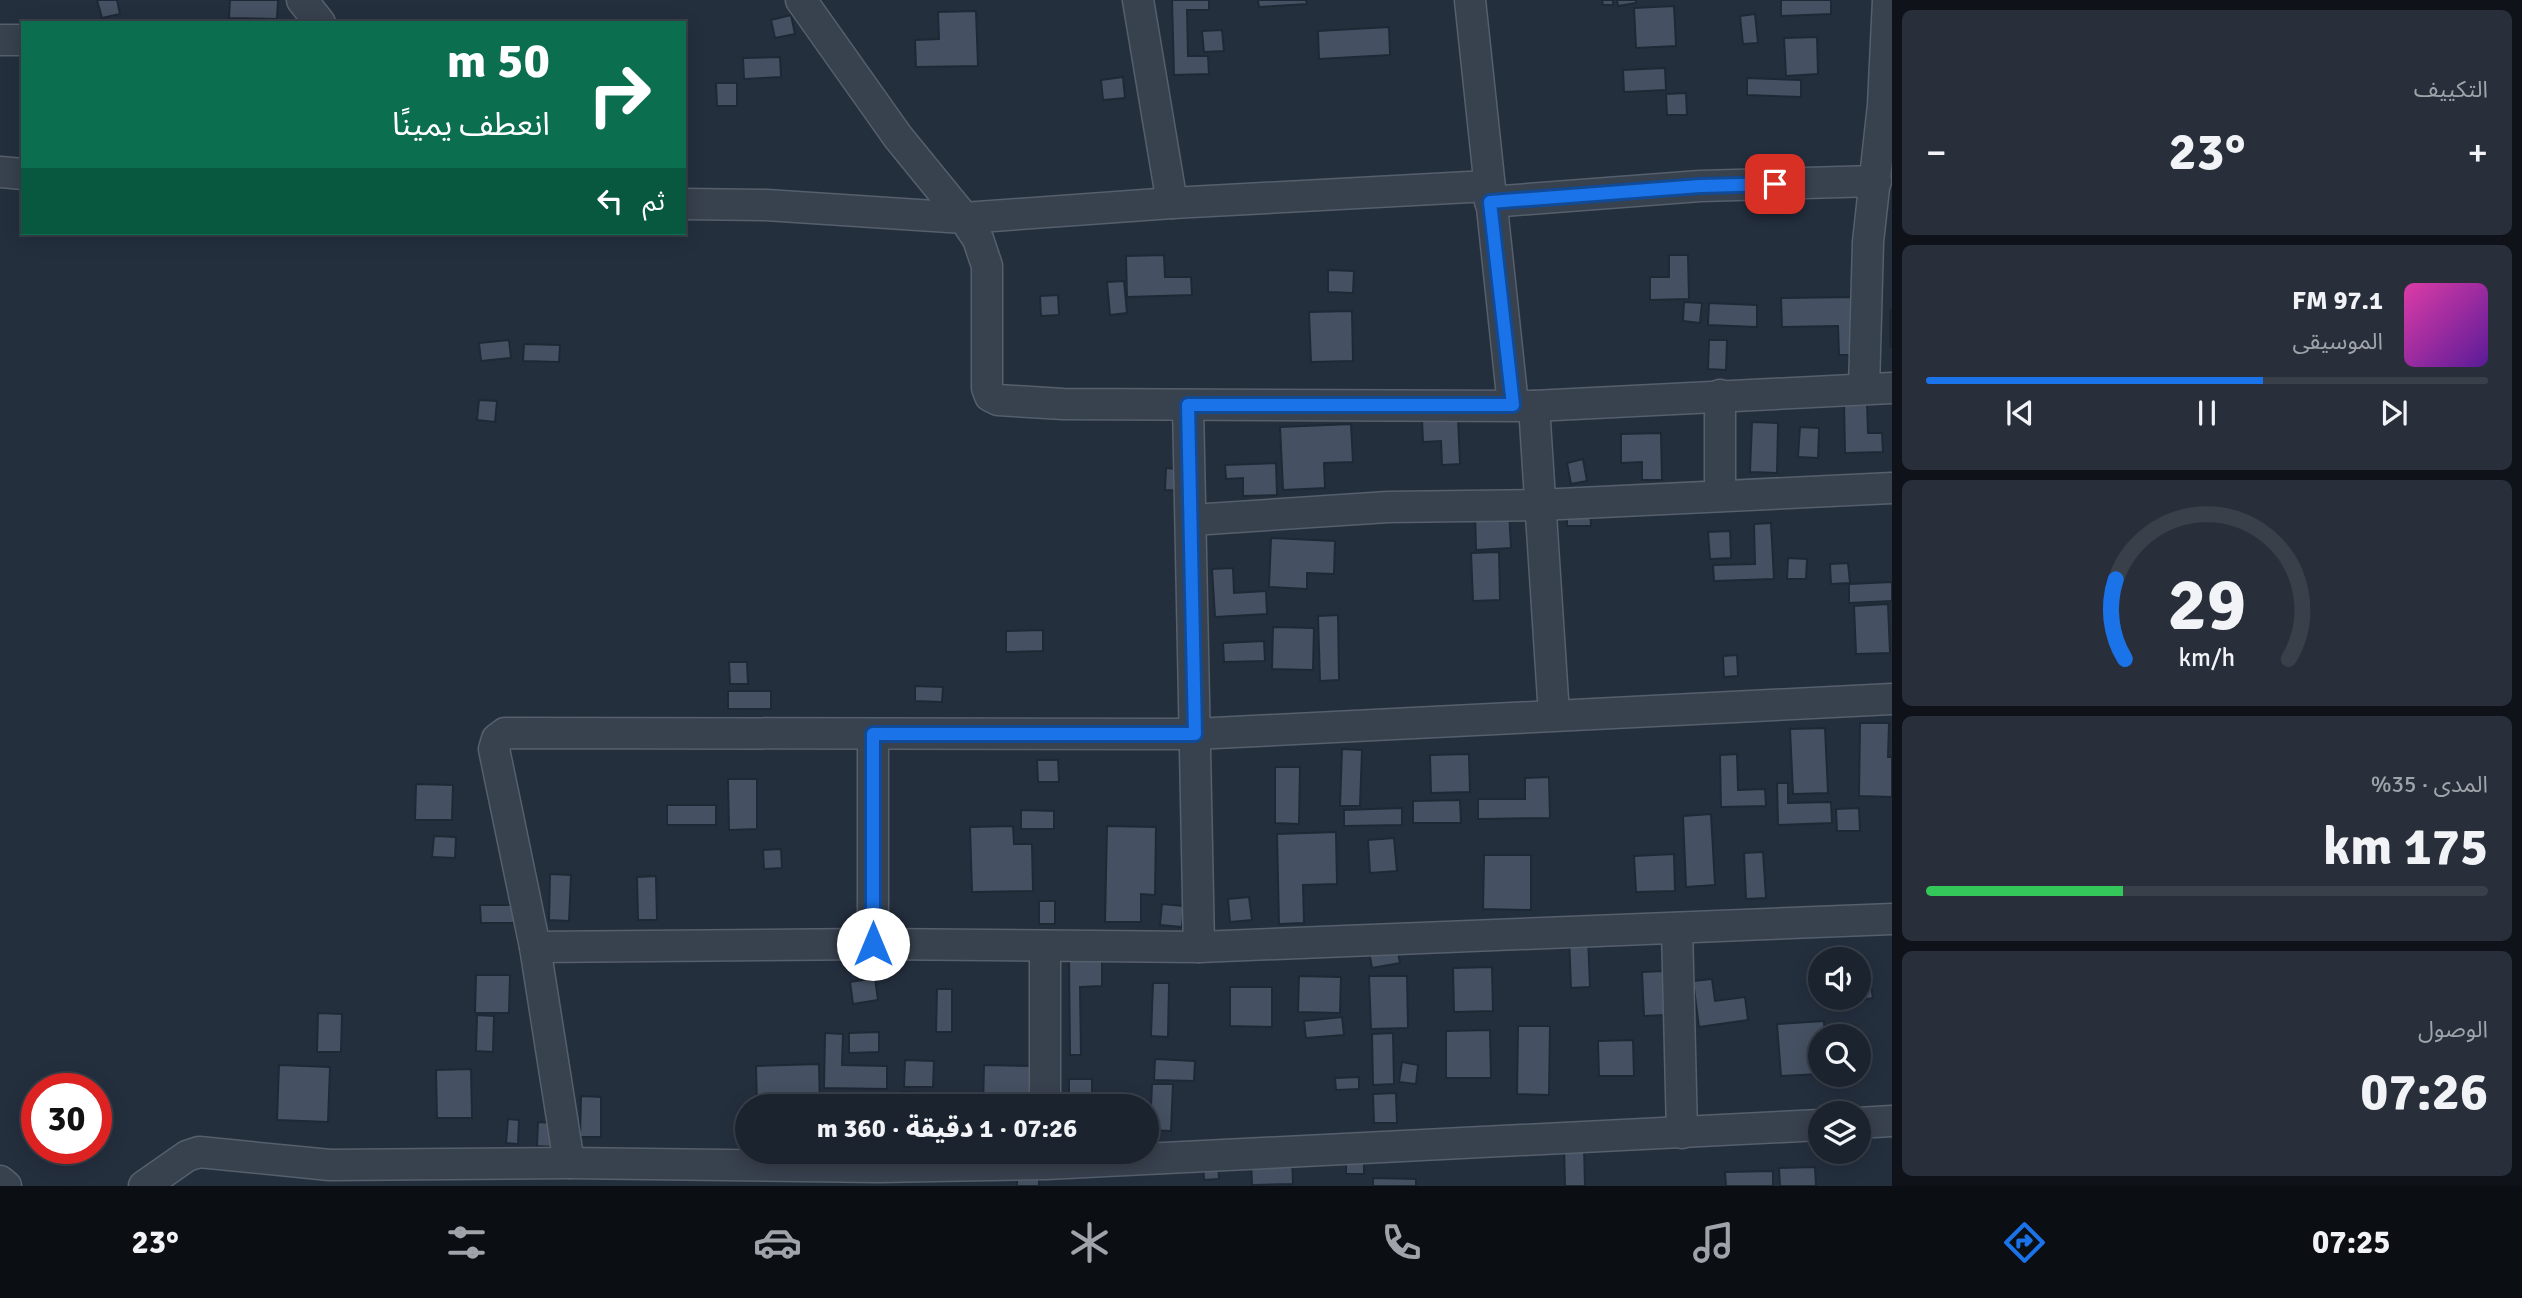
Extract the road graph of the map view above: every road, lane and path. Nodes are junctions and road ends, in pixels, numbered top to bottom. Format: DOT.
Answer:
graph roads {
  1 [pos="302,0"];
  2 [pos="801,0"];
  3 [pos="1138,0"];
  4 [pos="1470,0"];
  5 [pos="1888,0"];
  6 [pos="318,21"];
  7 [pos="0,40"];
  8 [pos="21,40"];
  9 [pos="0,173"];
  10 [pos="21,174"];
  11 [pos="1875,181"];
  12 [pos="1489,194"];
  13 [pos="1172,203"];
  14 [pos="686,204"];
  15 [pos="964,219"];
  16 [pos="1880,242"];
  17 [pos="1878,388"];
  18 [pos="1720,396"];
  19 [pos="1188,405"];
  20 [pos="1523,405"];
  21 [pos="1892,488"];
  22 [pos="1720,496"];
  23 [pos="1539,505"];
  24 [pos="1192,520"];
  25 [pos="1892,698"];
  26 [pos="1554,715"];
  27 [pos="873,734"];
  28 [pos="1195,734"];
  29 [pos="1892,919"];
  30 [pos="1678,928"];
  31 [pos="873,944"];
  32 [pos="1045,946"];
  33 [pos="535,947"];
  34 [pos="1199,947"];
  35 [pos="1045,1094"];
  36 [pos="1892,1121"];
  37 [pos="1871,1122"];
  38 [pos="1808,1126"];
  39 [pos="1682,1133"];
  40 [pos="1046,1167"];
  41 [pos="582,1171"];
  42 [pos="0,1181"];
  43 [pos="6,1186"];
  44 [pos="144,1186"];
  1 -- 6 [label="street"];
  2 -- 15 [label="street"];
  3 -- 13 [label="street"];
  4 -- 12 [label="street"];
  5 -- 11 [label="street"];
  7 -- 8 [label="street"];
  9 -- 10 [label="street"];
  11 -- 12 [label="street"];
  11 -- 16 [label="street"];
  12 -- 13 [label="street"];
  12 -- 20 [label="street"];
  13 -- 15 [label="street"];
  14 -- 15 [label="street"];
  15 -- 19 [label="street"];
  16 -- 17 [label="street"];
  17 -- 18 [label="street"];
  18 -- 20 [label="street"];
  18 -- 22 [label="street"];
  19 -- 20 [label="street"];
  19 -- 24 [label="street"];
  20 -- 23 [label="street"];
  21 -- 22 [label="street"];
  22 -- 23 [label="street"];
  23 -- 24 [label="street"];
  23 -- 26 [label="street"];
  24 -- 28 [label="street"];
  25 -- 26 [label="street"];
  26 -- 28 [label="street"];
  27 -- 28 [label="street"];
  27 -- 31 [label="street"];
  27 -- 33 [label="street"];
  28 -- 34 [label="street"];
  29 -- 30 [label="street"];
  30 -- 34 [label="street"];
  30 -- 39 [label="street"];
  31 -- 32 [label="street"];
  31 -- 33 [label="street"];
  32 -- 34 [label="street"];
  32 -- 35 [label="street"];
  33 -- 41 [label="street"];
  36 -- 37 [label="street"];
  38 -- 39 [label="street"];
  39 -- 40 [label="street"];
  40 -- 41 [label="street"];
  41 -- 44 [label="street"];
  42 -- 43 [label="street"];
}
